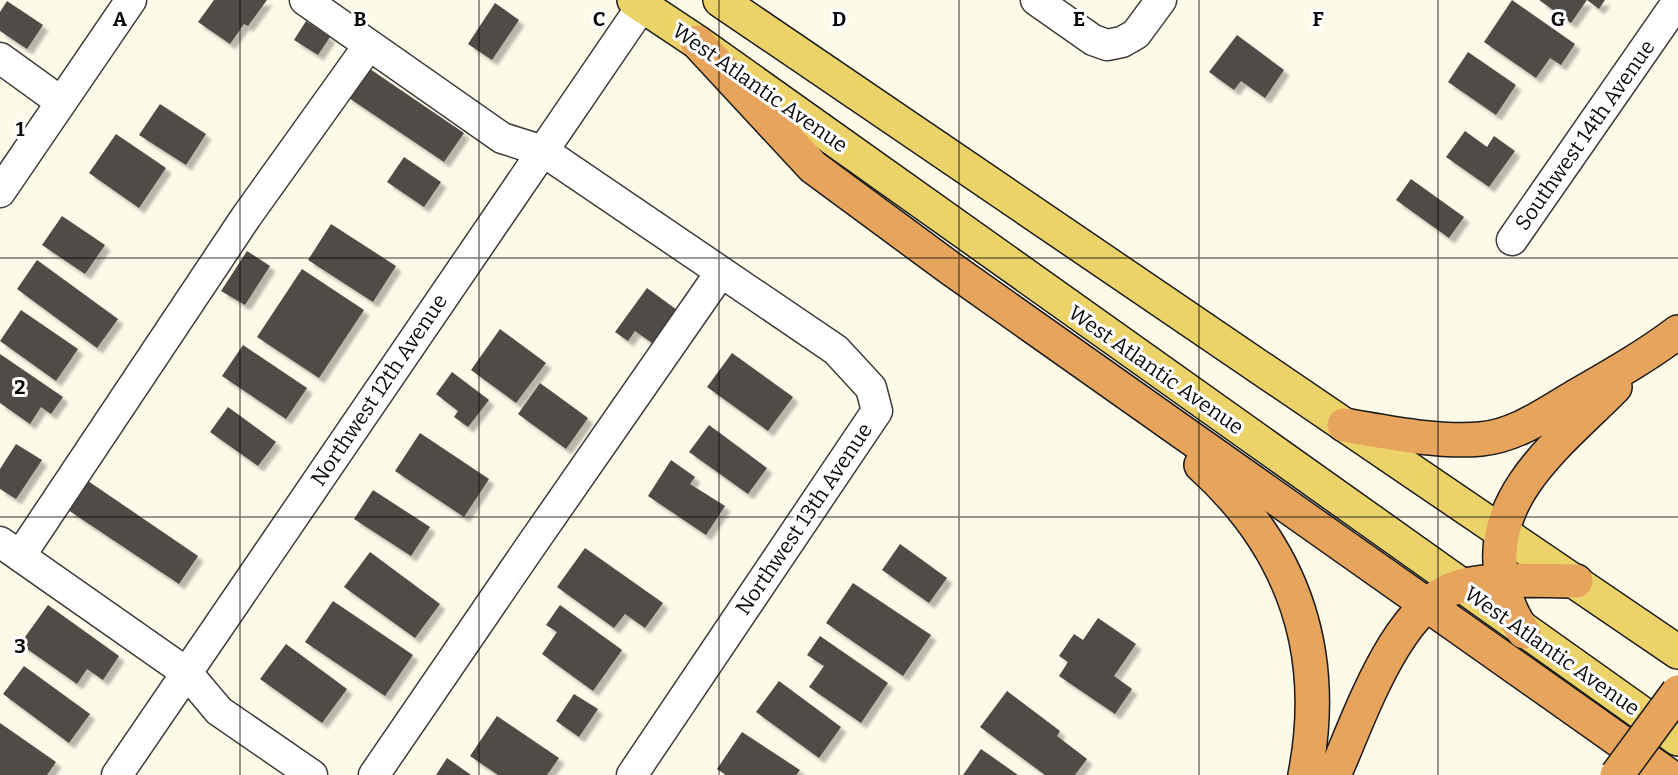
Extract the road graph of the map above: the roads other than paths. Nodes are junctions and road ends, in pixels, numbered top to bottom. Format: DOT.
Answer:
graph roads {
  1 [pos="131,0"];
  2 [pos="305,0"];
  3 [pos="720,0"];
  4 [pos="1036,0"];
  5 [pos="1161,0"];
  6 [pos="1678,1"];
  7 [pos="641,2"];
  8 [pos="697,42"];
  9 [pos="369,45"];
  10 [pos="0,58"];
  11 [pos="61,102"];
  12 [pos="543,151"];
  13 [pos="0,192"];
  14 [pos="1512,240"];
  15 [pos="721,272"];
  16 [pos="1678,332"];
  17 [pos="1646,356"];
  18 [pos="1077,358"];
  19 [pos="1344,425"];
  20 [pos="1501,532"];
  21 [pos="10,549"];
  22 [pos="1502,580"];
  23 [pos="1576,581"];
  24 [pos="1460,586"];
  25 [pos="1426,604"];
  26 [pos="1524,632"];
  27 [pos="1678,652"];
  28 [pos="187,673"];
  29 [pos="1678,692"];
  30 [pos="1678,739"];
  31 [pos="117,775"];
  32 [pos="312,775"];
  33 [pos="374,775"];
  34 [pos="632,775"];
  35 [pos="1305,775"];
  36 [pos="1334,775"];
  37 [pos="1617,775"];
  38 [pos="1668,775"];
  1 -- 11 [label="street"];
  2 -- 9 [label="street, Northwest 13th Avenue"];
  3 -- 19 [label="main road"];
  4 -- 5 [label="street"];
  6 -- 14 [label="street, Southwest 14th Avenue"];
  7 -- 8 [label="main road, West Atlantic Avenue"];
  7 -- 12 [label="street, Northwest 12th Avenue"];
  8 -- 18 [label="highway"];
  8 -- 24 [label="main road, West Atlantic Avenue"];
  9 -- 12 [label="street, Northwest 13th Avenue"];
  9 -- 21 [label="street"];
  10 -- 11 [label="street"];
  11 -- 13 [label="street"];
  12 -- 15 [label="street, Northwest 13th Avenue"];
  12 -- 28 [label="street, Northwest 12th Avenue"];
  15 -- 33 [label="street"];
  15 -- 34 [label="street, Northwest 13th Avenue"];
  16 -- 17 [label="highway"];
  17 -- 19 [label="highway"];
  17 -- 20 [label="highway"];
  18 -- 25 [label="highway"];
  18 -- 35 [label="highway"];
  19 -- 20 [label="main road"];
  20 -- 22 [label="highway"];
  20 -- 23 [label="main road"];
  21 -- 28 [label="street"];
  22 -- 23 [label="highway"];
  22 -- 24 [label="highway"];
  22 -- 26 [label="highway"];
  23 -- 27 [label="main road"];
  24 -- 25 [label="highway"];
  24 -- 26 [label="main road, West Atlantic Avenue"];
  25 -- 36 [label="highway"];
  25 -- 38 [label="highway"];
  26 -- 30 [label="main road, West Atlantic Avenue"];
  28 -- 31 [label="street, Northwest 12th Avenue"];
  28 -- 32 [label="street"];
  29 -- 37 [label="highway, bridge"];
}
